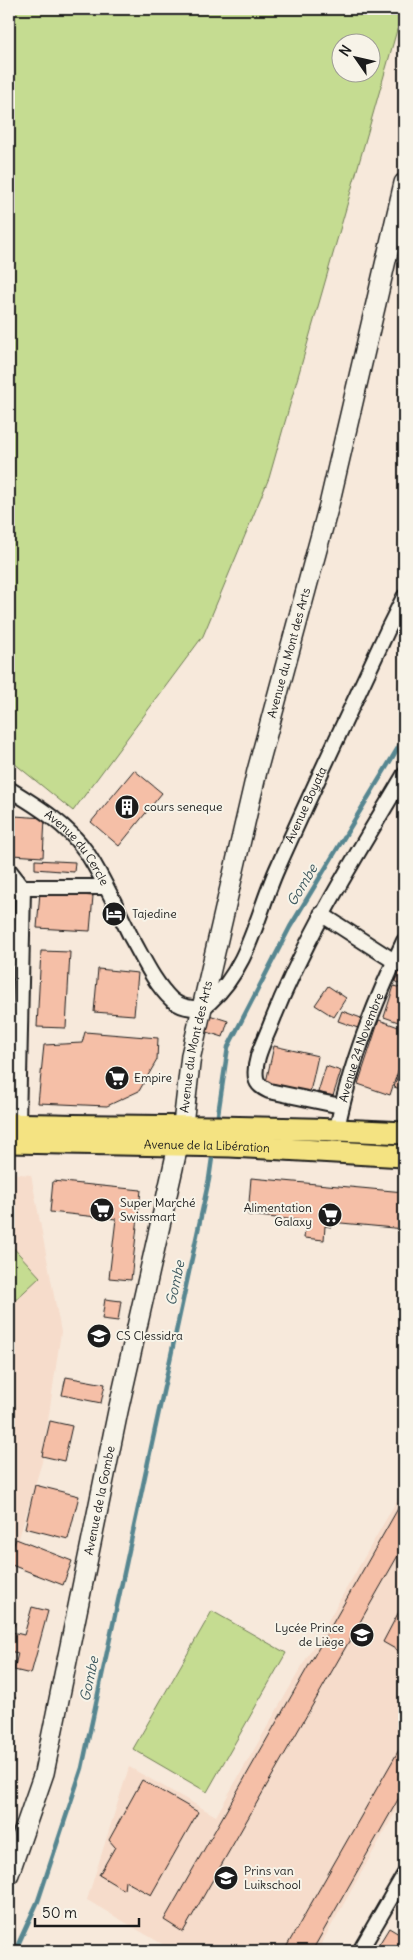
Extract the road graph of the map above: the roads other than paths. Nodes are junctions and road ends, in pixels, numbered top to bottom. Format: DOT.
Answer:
graph roads {
  1 [pos="404,183"];
  2 [pos="404,598"];
  3 [pos="404,775"];
  4 [pos="9,789"];
  5 [pos="9,870"];
  6 [pos="9,887"];
  7 [pos="105,887"];
  8 [pos="23,888"];
  9 [pos="321,914"];
  10 [pos="404,941"];
  11 [pos="399,963"];
  12 [pos="202,1008"];
  13 [pos="342,1106"];
  14 [pos="337,1129"];
  15 [pos="12,1130"];
  16 [pos="404,1133"];
  17 [pos="189,1135"];
  18 [pos="404,1156"];
  19 [pos="9,1874"];
  20 [pos="404,1875"];
  21 [pos="360,1951"];
  1 -- 12 [label="street, Avenue du Mont des Arts"];
  2 -- 12 [label="street, Avenue Boyata"];
  3 -- 9 [label="street"];
  4 -- 7 [label="street, Avenue du Cercle"];
  5 -- 8 [label="street"];
  6 -- 8 [label="street"];
  7 -- 8 [label="street"];
  7 -- 12 [label="street, Avenue du Cercle"];
  8 -- 15 [label="street"];
  9 -- 11 [label="street"];
  9 -- 13 [label="street"];
  10 -- 11 [label="street, Avenue 24 Novembre"];
  11 -- 13 [label="street, Avenue 24 Novembre"];
  12 -- 17 [label="street, Avenue du Mont des Arts"];
  13 -- 14 [label="street, Avenue 24 Novembre"];
  14 -- 16 [label="main road, Avenue de la Libération"];
  14 -- 17 [label="main road, Avenue de la Libération"];
  15 -- 17 [label="main road, Avenue de la Libération"];
  17 -- 18 [label="main road, Avenue de la Libération"];
  17 -- 19 [label="street, Avenue de la Gombe"];
  20 -- 21 [label="street"];
}
